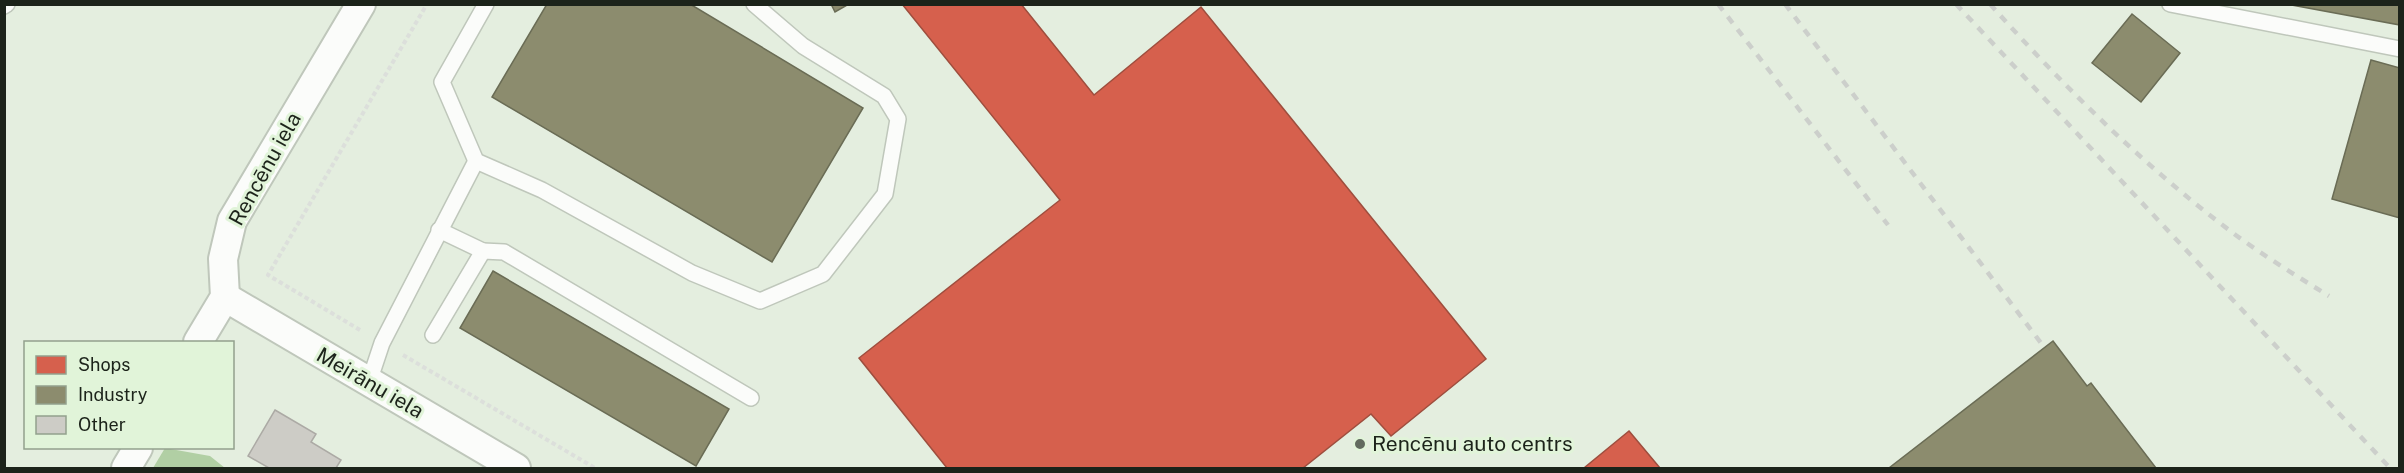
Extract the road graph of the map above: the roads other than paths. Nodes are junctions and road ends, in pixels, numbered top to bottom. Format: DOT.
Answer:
graph roads {
  1 [pos="361,4"];
  2 [pos="486,4"];
  3 [pos="754,4"];
  4 [pos="2170,4"];
  5 [pos="2400,49"];
  6 [pos="476,161"];
  7 [pos="439,230"];
  8 [pos="483,251"];
  9 [pos="225,297"];
  10 [pos="433,335"];
  11 [pos="199,341"];
  12 [pos="369,382"];
  13 [pos="752,398"];
  14 [pos="137,449"];
  15 [pos="126,468"];
  16 [pos="516,468"];
  1 -- 9 [label="street, Rencēnu iela"];
  2 -- 6 [label="lane"];
  3 -- 6 [label="lane"];
  4 -- 5 [label="lane"];
  6 -- 7 [label="lane"];
  7 -- 8 [label="lane"];
  7 -- 12 [label="lane"];
  8 -- 10 [label="lane"];
  8 -- 13 [label="lane"];
  9 -- 11 [label="street"];
  9 -- 12 [label="street, Meirānu iela"];
  12 -- 16 [label="street, Meirānu iela"];
  14 -- 15 [label="street"];
}
